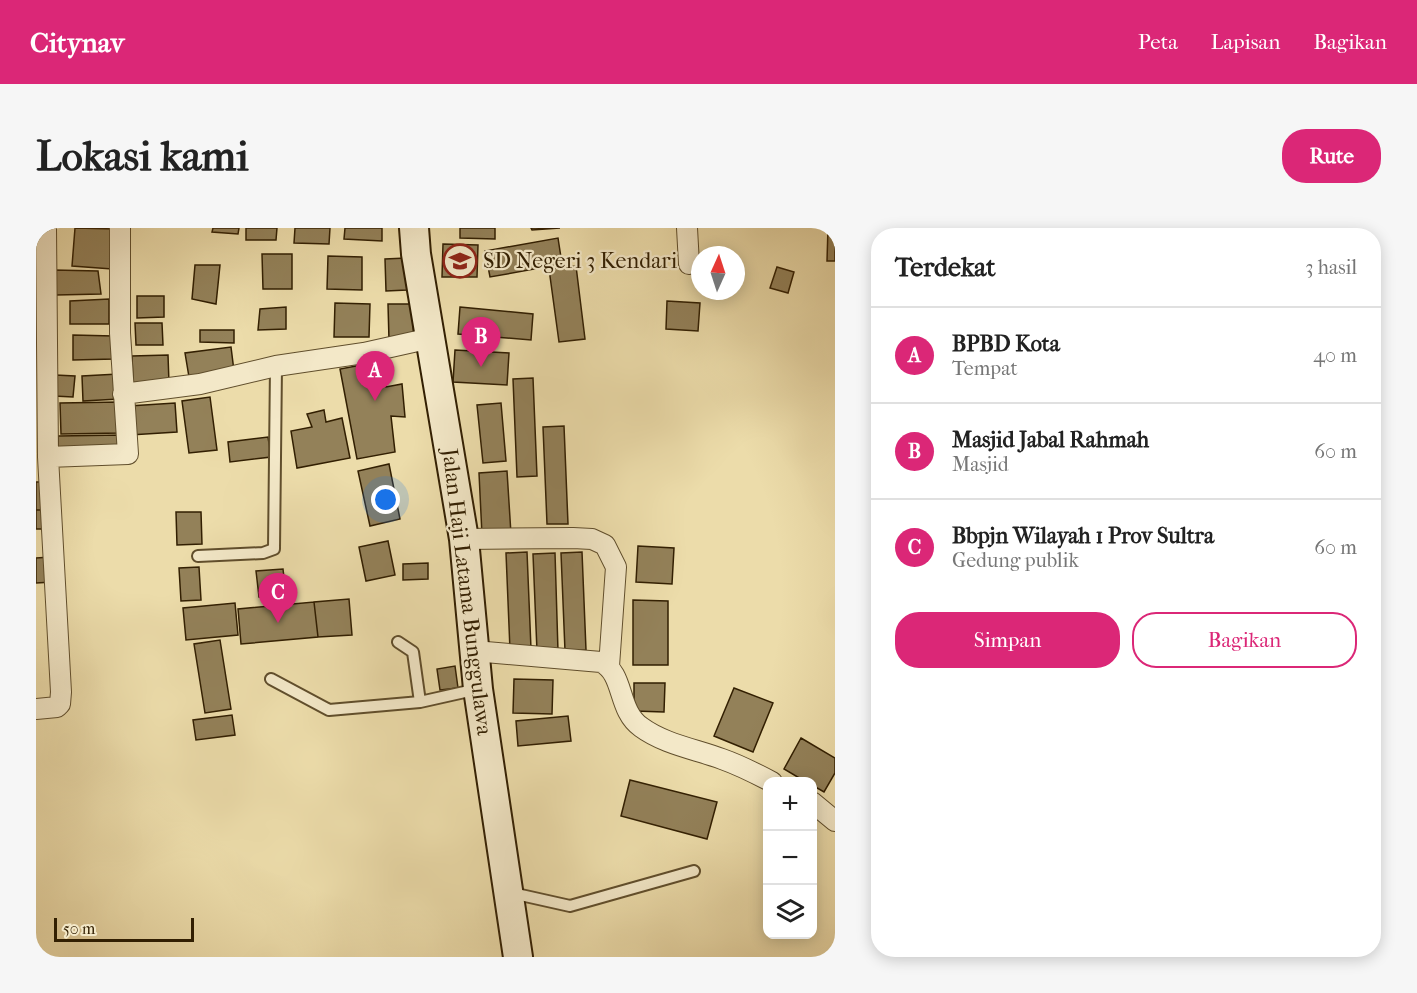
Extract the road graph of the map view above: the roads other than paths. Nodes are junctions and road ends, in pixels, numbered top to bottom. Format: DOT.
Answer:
graph roads {
  1 [pos="46,228"];
  2 [pos="120,228"];
  3 [pos="414,228"];
  4 [pos="687,228"];
  5 [pos="689,264"];
  6 [pos="431,338"];
  7 [pos="276,366"];
  8 [pos="123,394"];
  9 [pos="48,458"];
  10 [pos="464,539"];
  11 [pos="198,556"];
  12 [pos="398,642"];
  13 [pos="474,651"];
  14 [pos="609,666"];
  15 [pos="271,679"];
  16 [pos="478,689"];
  17 [pos="420,702"];
  18 [pos="36,709"];
  19 [pos="763,778"];
  20 [pos="817,805"];
  21 [pos="835,821"];
  22 [pos="694,871"];
  23 [pos="508,892"];
  24 [pos="518,957"];
  1 -- 9 [label="street"];
  2 -- 8 [label="street"];
  3 -- 6 [label="main road, Jalan Haji Latama Bunggulawa"];
  4 -- 5 [label="street"];
  6 -- 7 [label="street"];
  6 -- 10 [label="main road, Jalan Haji Latama Bunggulawa"];
  7 -- 8 [label="street"];
  7 -- 11 [label="lane"];
  8 -- 9 [label="street"];
  9 -- 18 [label="street"];
  10 -- 13 [label="main road, Jalan Haji Latama Bunggulawa"];
  10 -- 14 [label="street"];
  12 -- 17 [label="lane"];
  13 -- 14 [label="street"];
  13 -- 16 [label="main road, Jalan Haji Latama Bunggulawa"];
  14 -- 19 [label="street"];
  15 -- 17 [label="lane"];
  16 -- 17 [label="lane"];
  16 -- 23 [label="main road, Jalan Haji Latama Bunggulawa"];
  20 -- 21 [label="street"];
  22 -- 23 [label="lane"];
  23 -- 24 [label="main road, Jalan Haji Latama Bunggulawa"];
}
